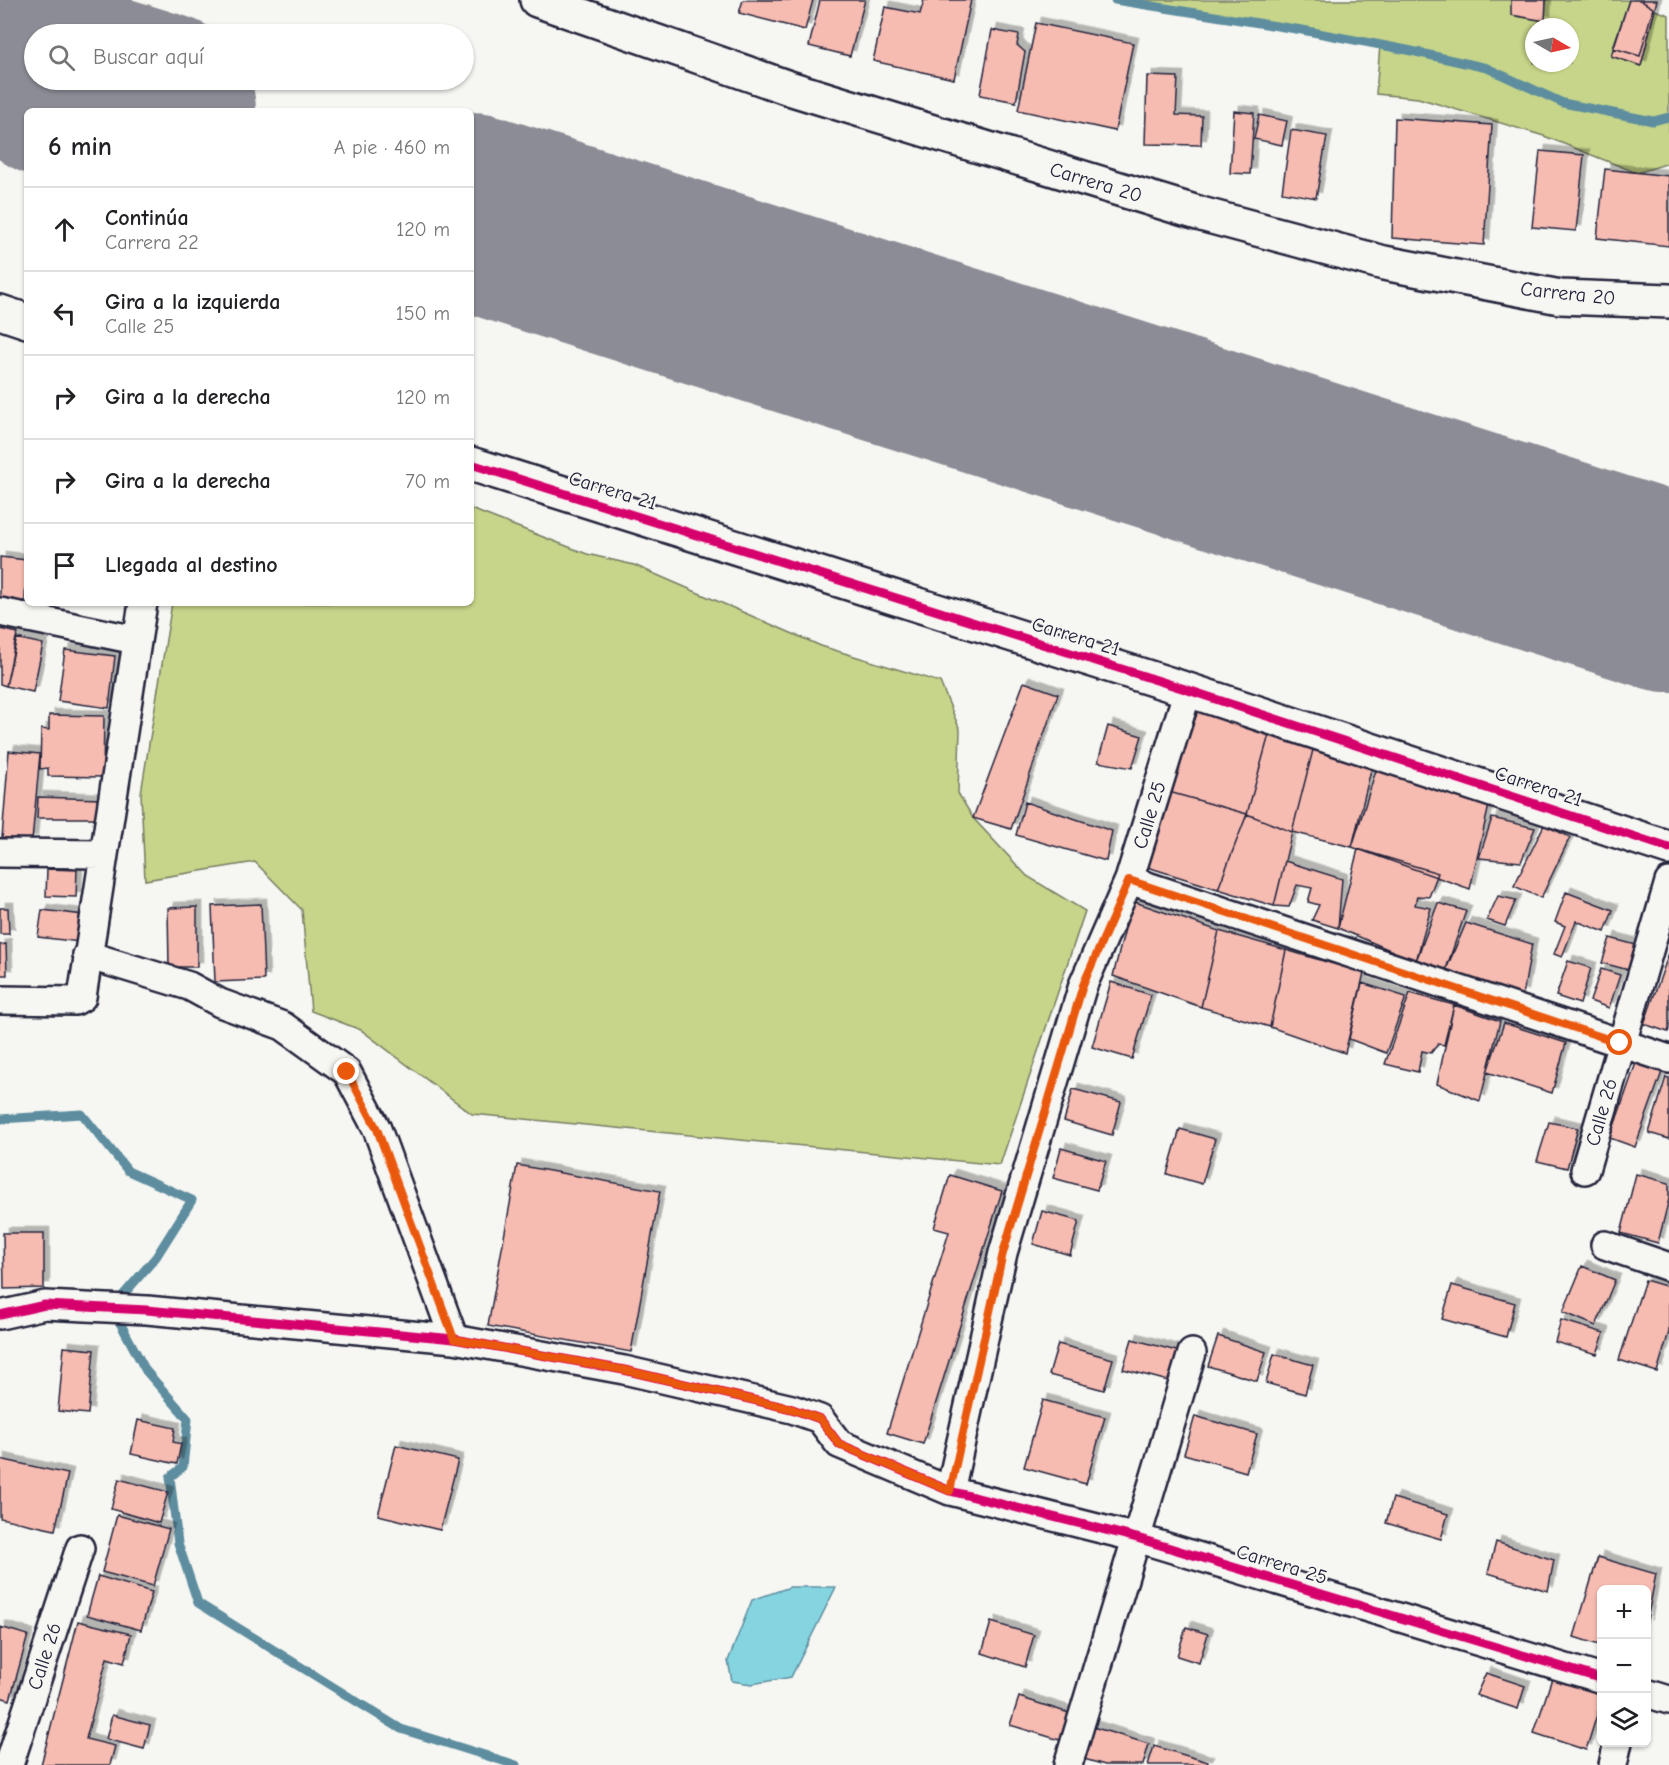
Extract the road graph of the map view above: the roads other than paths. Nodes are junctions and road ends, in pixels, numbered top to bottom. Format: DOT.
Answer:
graph roads {
  1 [pos="537,0"];
  2 [pos="1669,301"];
  3 [pos="0,312"];
  4 [pos="24,320"];
  5 [pos="474,465"];
  6 [pos="142,606"];
  7 [pos="0,612"];
  8 [pos="136,640"];
  9 [pos="1188,690"];
  10 [pos="1669,848"];
  11 [pos="0,853"];
  12 [pos="103,854"];
  13 [pos="1129,880"];
  14 [pos="1669,882"];
  15 [pos="87,955"];
  16 [pos="0,1000"];
  17 [pos="1620,1043"];
  18 [pos="1669,1059"];
  19 [pos="1585,1170"];
  20 [pos="1605,1245"];
  21 [pos="1669,1267"];
  22 [pos="0,1315"];
  23 [pos="454,1339"];
  24 [pos="1192,1353"];
  25 [pos="950,1491"];
  26 [pos="1137,1538"];
  27 [pos="80,1548"];
  28 [pos="1597,1677"];
  29 [pos="1651,1694"];
  30 [pos="1669,1700"];
  31 [pos="1617,1747"];
  32 [pos="9,1765"];
  33 [pos="1068,1765"];
  34 [pos="1613,1765"];
  1 -- 2 [label="street, Carrera 20"];
  3 -- 4 [label="street"];
  5 -- 9 [label="street, Carrera 21"];
  6 -- 8 [label="street"];
  7 -- 8 [label="street"];
  8 -- 12 [label="street"];
  9 -- 10 [label="street, Carrera 21"];
  9 -- 13 [label="street, Calle 25"];
  11 -- 12 [label="street"];
  12 -- 15 [label="street"];
  13 -- 17 [label="street"];
  13 -- 25 [label="street, Calle 25"];
  14 -- 17 [label="street, Calle 26"];
  15 -- 16 [label="street"];
  15 -- 23 [label="street"];
  17 -- 18 [label="street"];
  17 -- 19 [label="street, Calle 26"];
  20 -- 21 [label="street"];
  22 -- 23 [label="street, Carrera 25"];
  23 -- 25 [label="street, Carrera 25"];
  24 -- 26 [label="street"];
  25 -- 26 [label="street, Carrera 25"];
  26 -- 28 [label="street, Carrera 25"];
  26 -- 33 [label="street"];
  27 -- 32 [label="street, Calle 26"];
  29 -- 30 [label="street"];
  31 -- 34 [label="street"];
}
